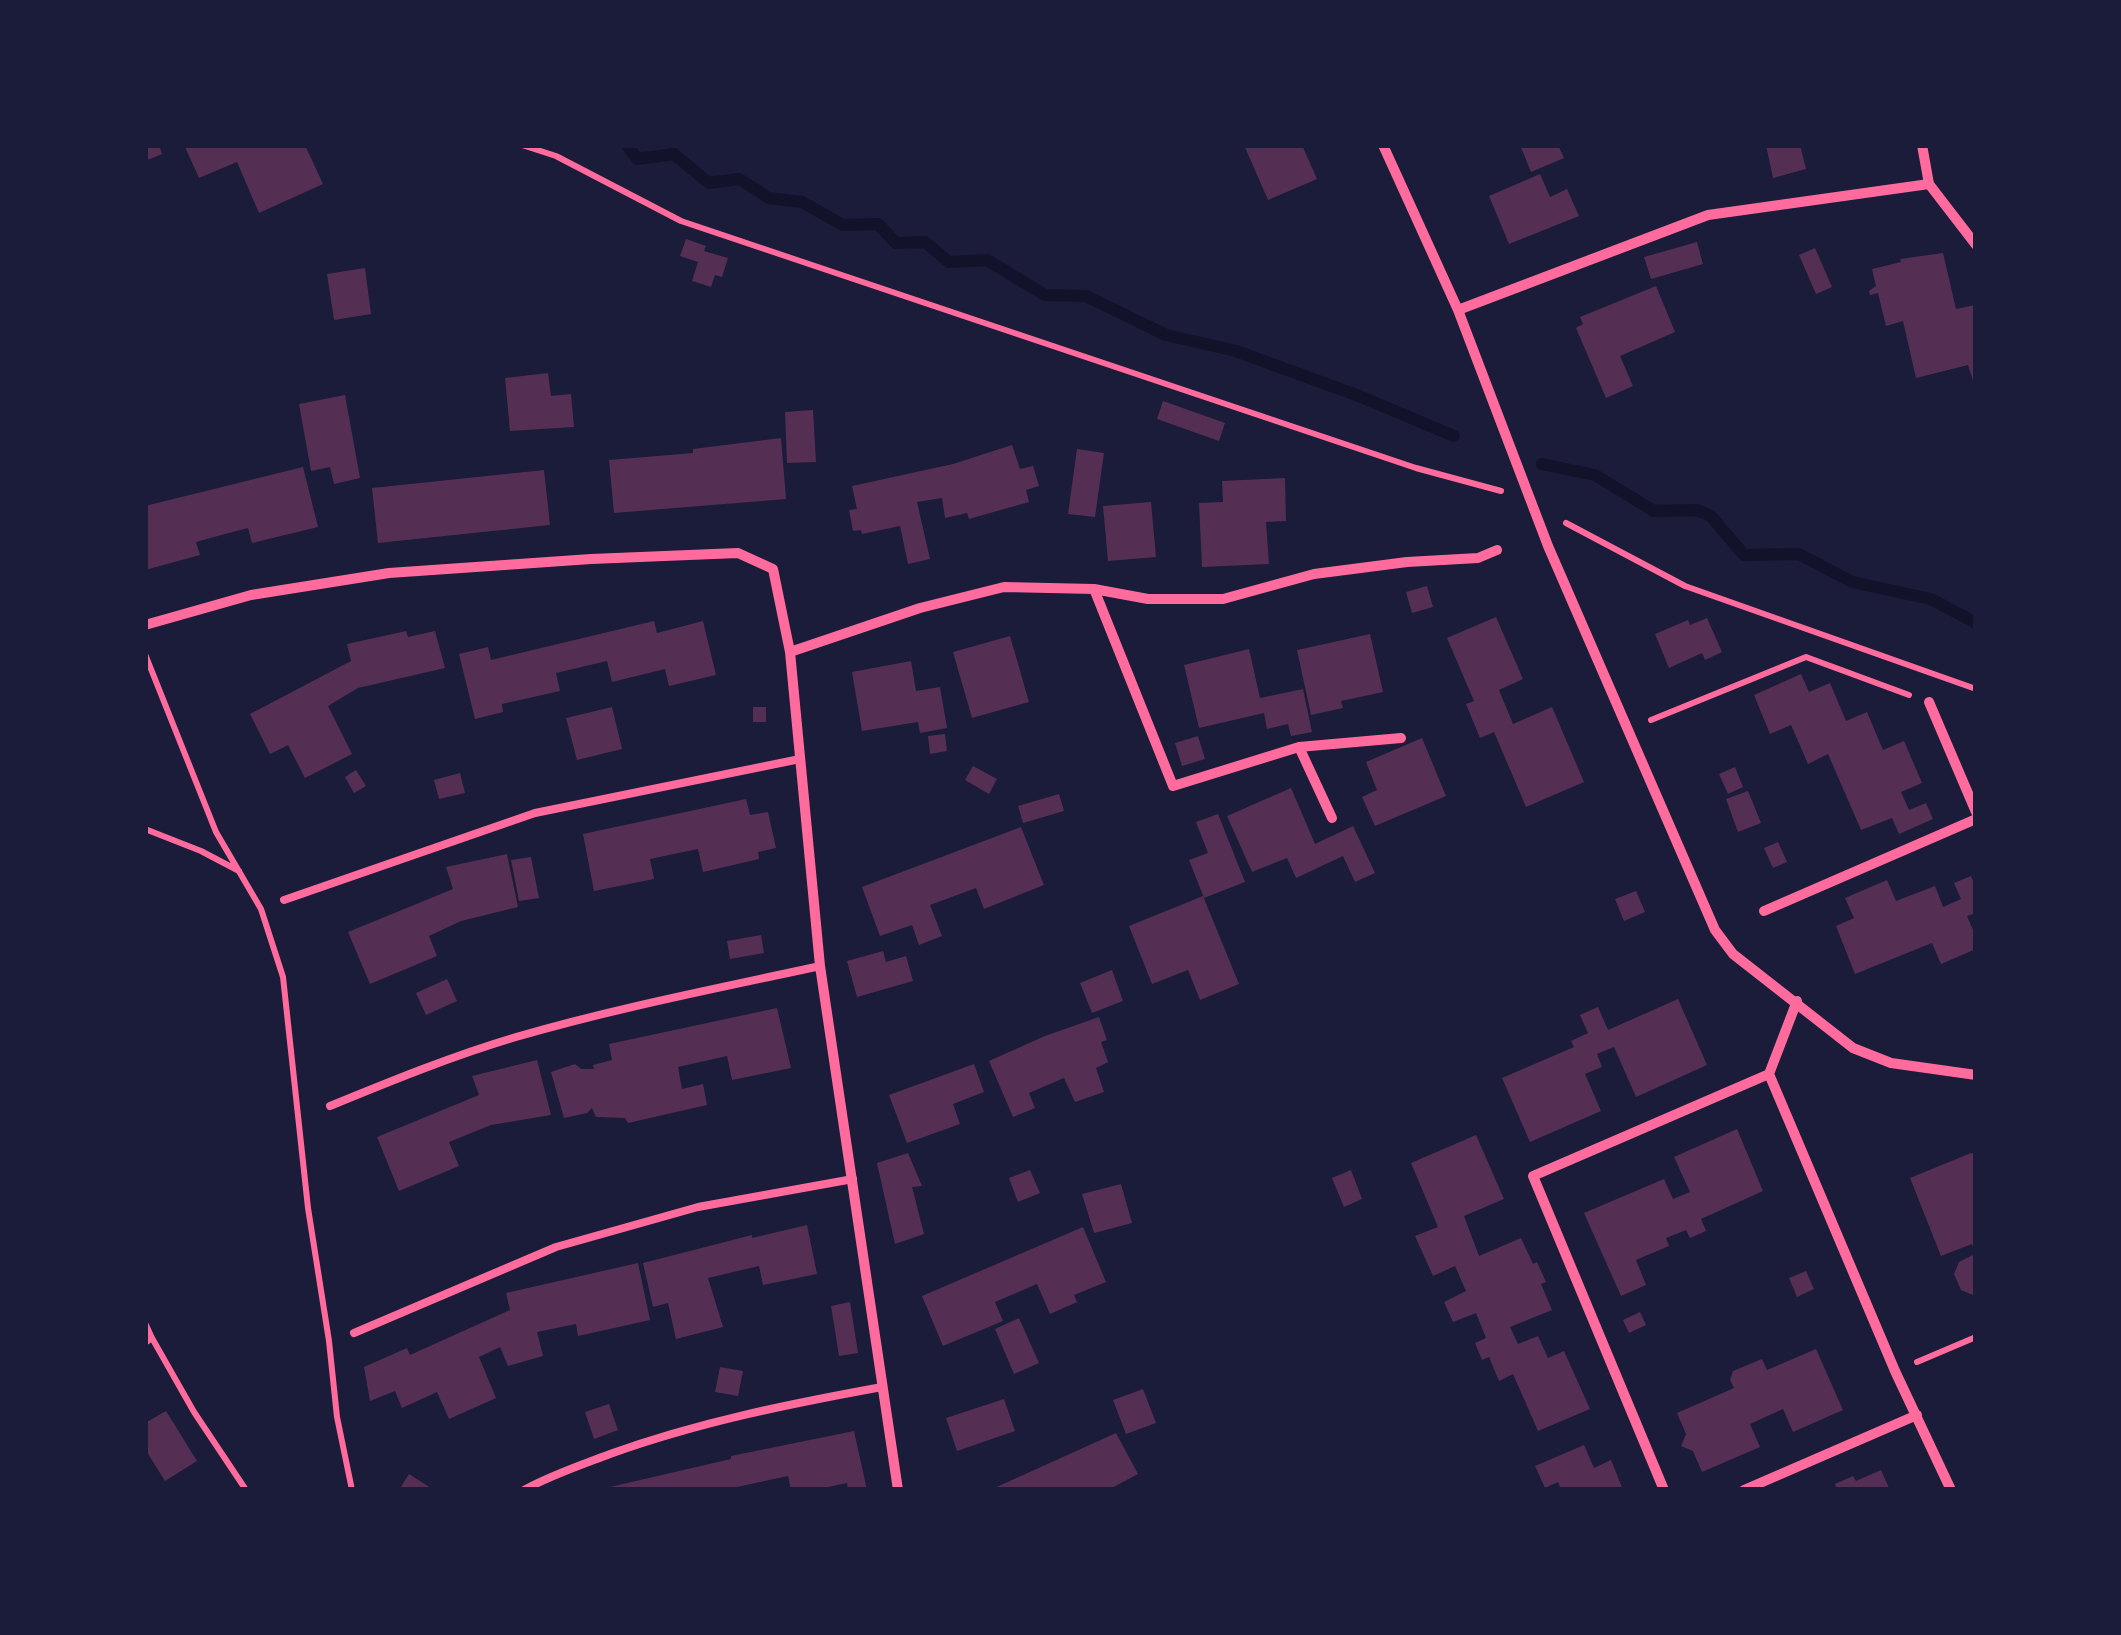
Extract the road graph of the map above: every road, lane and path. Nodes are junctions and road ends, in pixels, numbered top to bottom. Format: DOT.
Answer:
graph roads {
  1 [pos="522,145"];
  2 [pos="1384,145"];
  3 [pos="1922,145"];
  4 [pos="1928,184"];
  5 [pos="1976,245"];
  6 [pos="1458,310"];
  7 [pos="1532,503"];
  8 [pos="1497,550"];
  9 [pos="1094,589"];
  10 [pos="145,624"];
  11 [pos="790,652"];
  12 [pos="145,654"];
  13 [pos="1976,690"];
  14 [pos="1929,702"];
  15 [pos="1627,730"];
  16 [pos="1402,738"];
  17 [pos="1299,747"];
  18 [pos="800,759"];
  19 [pos="1976,816"];
  20 [pos="1332,818"];
  21 [pos="145,829"];
  22 [pos="239,871"];
  23 [pos="284,900"];
  24 [pos="1764,911"];
  25 [pos="820,966"];
  26 [pos="1797,1001"];
  27 [pos="1770,1074"];
  28 [pos="1976,1075"];
  29 [pos="330,1106"];
  30 [pos="853,1179"];
  31 [pos="145,1323"];
  32 [pos="354,1333"];
  33 [pos="1976,1338"];
  34 [pos="148,1340"];
  35 [pos="1896,1371"];
  36 [pos="882,1387"];
  37 [pos="1916,1416"];
  38 [pos="246,1490"];
  39 [pos="352,1490"];
  40 [pos="524,1490"];
  41 [pos="898,1490"];
  42 [pos="1664,1490"];
  43 [pos="1744,1490"];
  44 [pos="1950,1490"];
  1 -- 7 [label="path"];
  2 -- 6 [label="street"];
  3 -- 4 [label="street"];
  4 -- 5 [label="street"];
  4 -- 6 [label="street"];
  6 -- 7 [label="street"];
  7 -- 13 [label="path"];
  7 -- 15 [label="street"];
  8 -- 9 [label="street"];
  9 -- 11 [label="street"];
  9 -- 17 [label="street"];
  10 -- 11 [label="street"];
  11 -- 18 [label="street"];
  12 -- 22 [label="path"];
  14 -- 15 [label="path"];
  14 -- 19 [label="street"];
  15 -- 26 [label="street"];
  16 -- 17 [label="street"];
  17 -- 20 [label="street"];
  18 -- 23 [label="lane"];
  18 -- 25 [label="street"];
  19 -- 24 [label="street"];
  21 -- 22 [label="path"];
  22 -- 39 [label="path"];
  25 -- 29 [label="lane"];
  25 -- 30 [label="street"];
  26 -- 27 [label="street"];
  26 -- 28 [label="street"];
  27 -- 35 [label="street"];
  27 -- 42 [label="street"];
  30 -- 32 [label="lane"];
  30 -- 36 [label="street"];
  31 -- 34 [label="path"];
  33 -- 35 [label="path"];
  34 -- 38 [label="path"];
  35 -- 37 [label="street"];
  36 -- 40 [label="lane"];
  36 -- 41 [label="street"];
  37 -- 43 [label="street"];
  37 -- 44 [label="street"];
}
